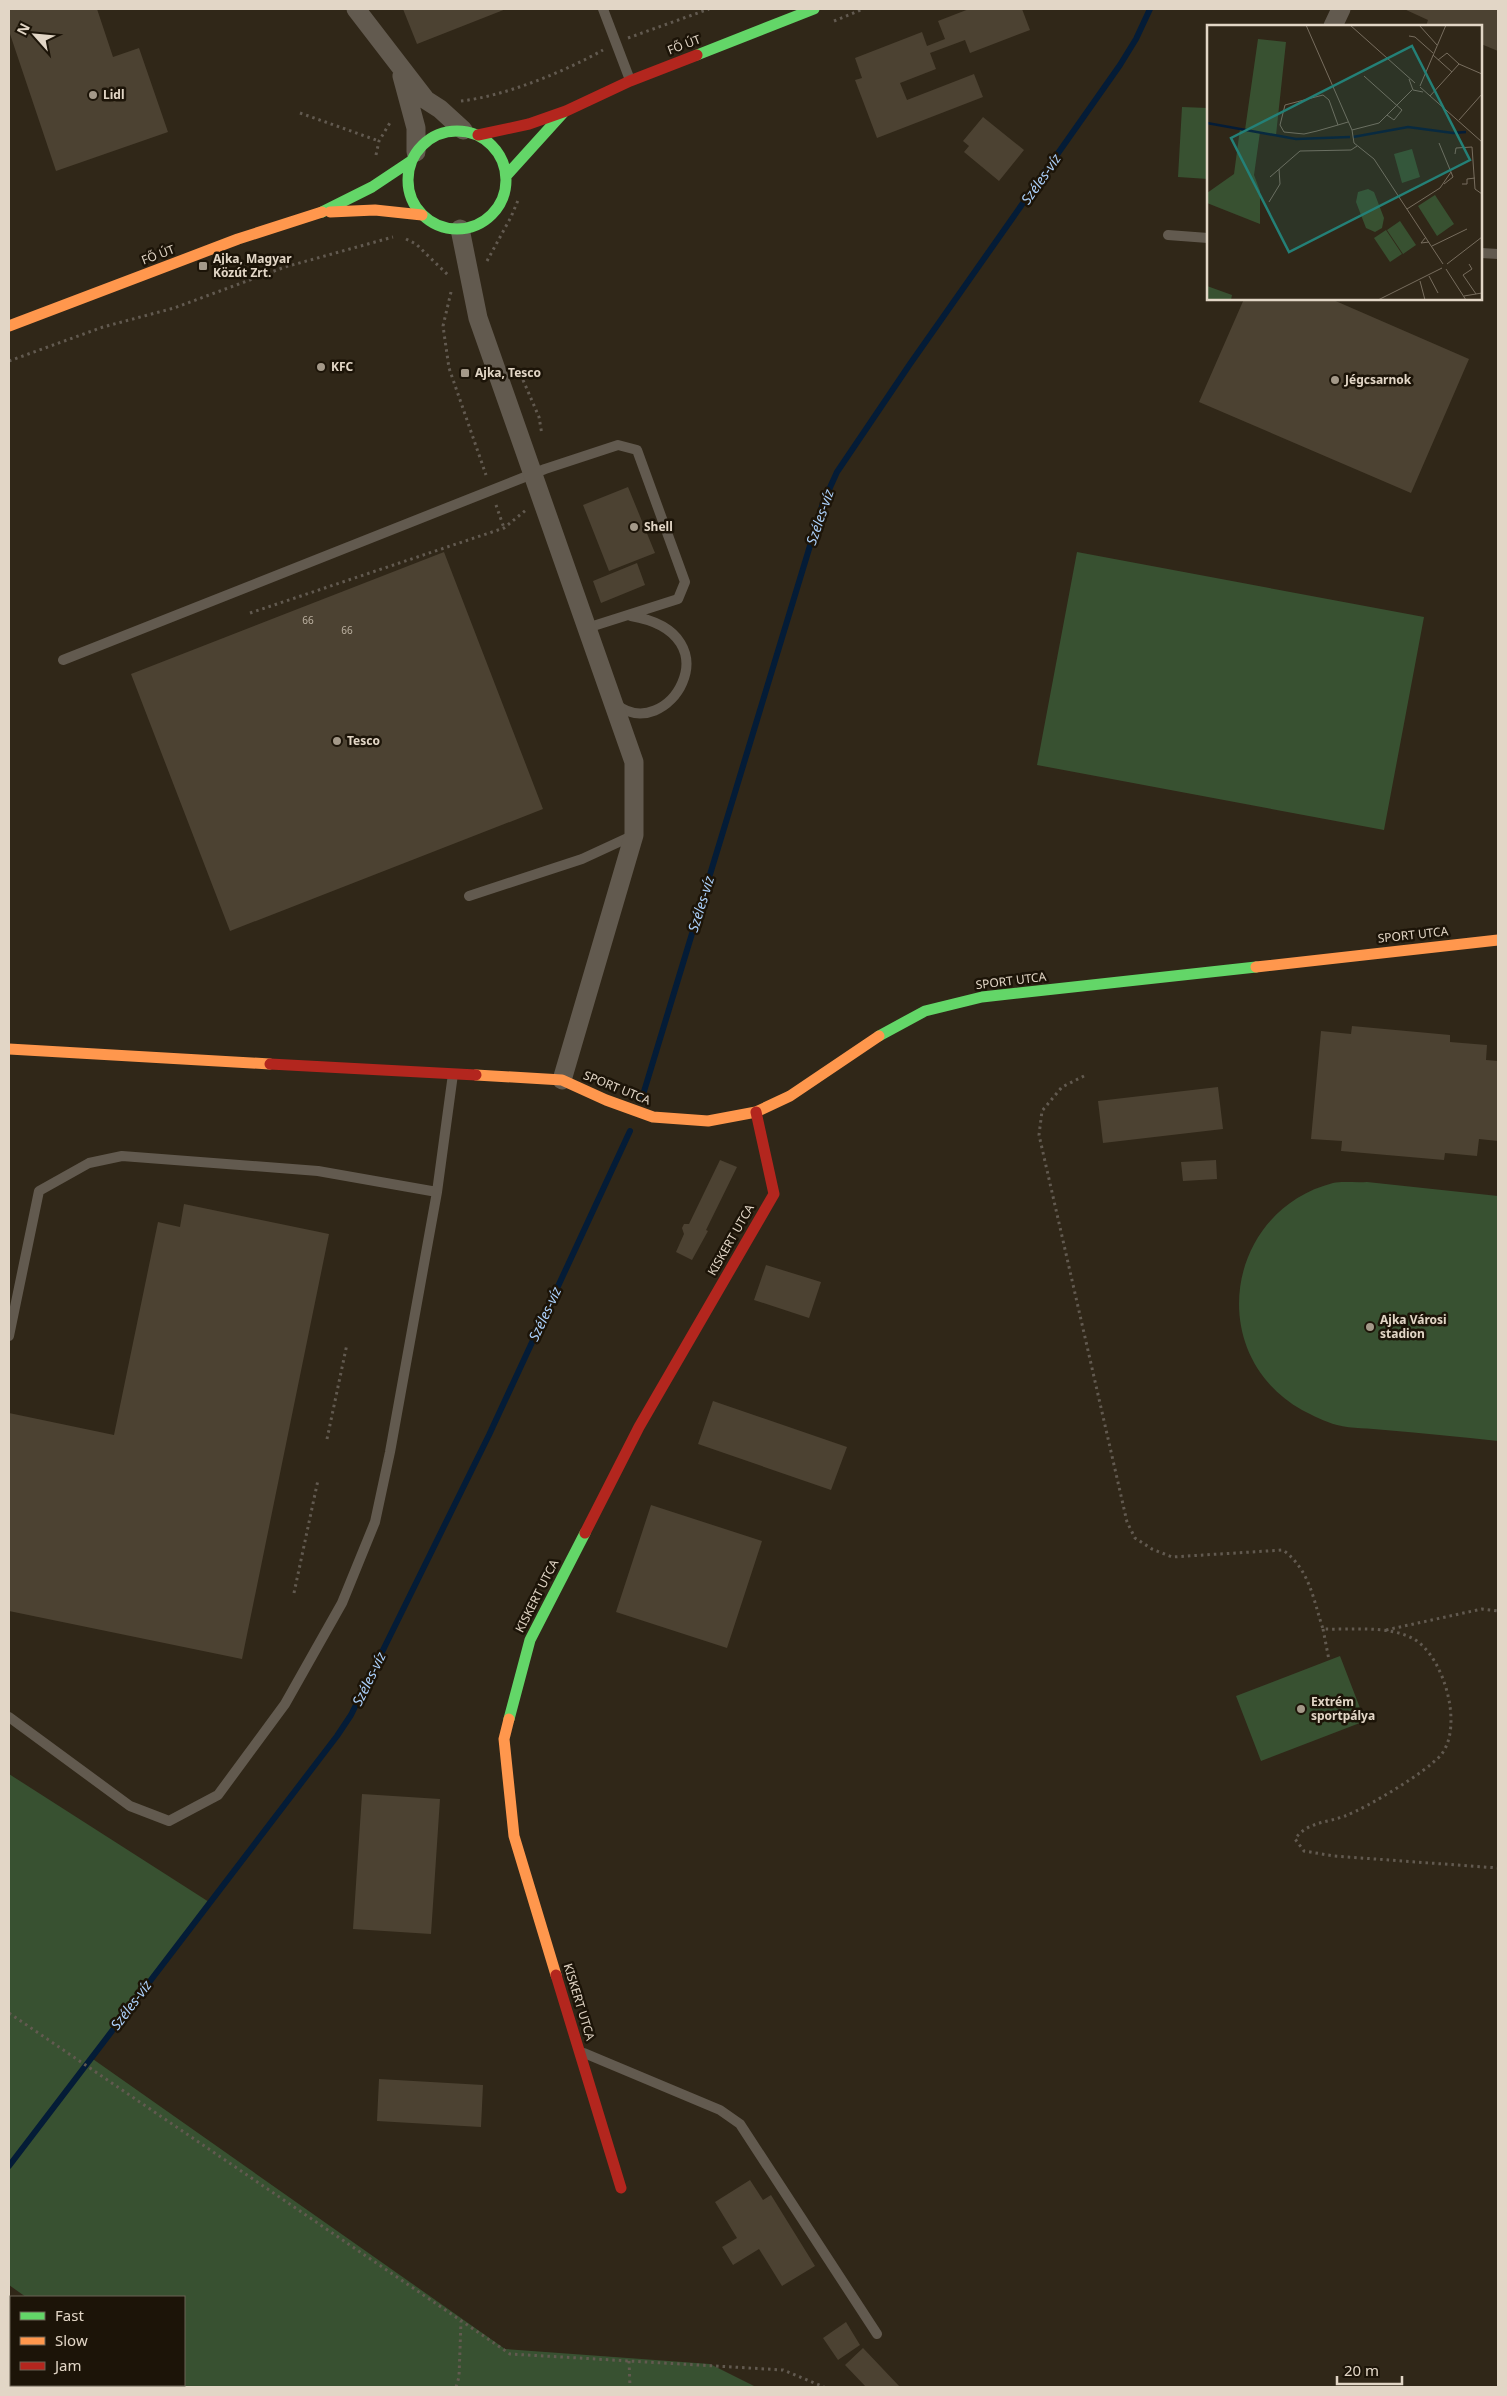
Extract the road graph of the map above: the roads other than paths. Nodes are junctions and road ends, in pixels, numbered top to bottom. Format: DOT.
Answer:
graph roads {
  1 [pos="356,9"];
  2 [pos="603,9"];
  3 [pos="814,9"];
  4 [pos="1340,9"];
  5 [pos="1333,25"];
  6 [pos="399,67"];
  7 [pos="630,81"];
  8 [pos="566,111"];
  9 [pos="470,133"];
  10 [pos="413,156"];
  11 [pos="506,176"];
  12 [pos="318,213"];
  13 [pos="422,215"];
  14 [pos="460,229"];
  15 [pos="1168,235"];
  16 [pos="1207,238"];
  17 [pos="1482,253"];
  18 [pos="1498,254"];
  19 [pos="9,326"];
  20 [pos="533,474"];
  21 [pos="628,616"];
  22 [pos="587,628"];
  23 [pos="63,660"];
  24 [pos="613,702"];
  25 [pos="634,835"];
  26 [pos="469,896"];
  27 [pos="1498,940"];
  28 [pos="9,1049"];
  29 [pos="453,1073"];
  30 [pos="562,1080"];
  31 [pos="756,1112"];
  32 [pos="437,1192"];
  33 [pos="9,1336"];
  34 [pos="9,1717"];
  35 [pos="579,2050"];
  36 [pos="621,2188"];
  37 [pos="877,2334"];
  1 -- 6 [label="street"];
  2 -- 7 [label="lane"];
  3 -- 7 [label="street, FŐ ÚT"];
  4 -- 5 [label="street"];
  6 -- 9 [label="street"];
  6 -- 10 [label="street"];
  7 -- 8 [label="street, FŐ ÚT"];
  8 -- 9 [label="street, FŐ ÚT"];
  8 -- 11 [label="street, FŐ ÚT"];
  9 -- 10 [label="street"];
  9 -- 11 [label="street"];
  10 -- 12 [label="street, FŐ ÚT"];
  10 -- 13 [label="street"];
  11 -- 14 [label="street"];
  12 -- 13 [label="street, FŐ ÚT"];
  12 -- 19 [label="street, FŐ ÚT"];
  13 -- 14 [label="street"];
  14 -- 20 [label="street"];
  15 -- 16 [label="lane"];
  17 -- 18 [label="lane"];
  20 -- 21 [label="lane"];
  20 -- 22 [label="street"];
  20 -- 23 [label="lane"];
  21 -- 22 [label="lane"];
  21 -- 24 [label="lane"];
  22 -- 24 [label="street"];
  24 -- 25 [label="street"];
  25 -- 26 [label="lane"];
  25 -- 30 [label="street"];
  27 -- 31 [label="street, SPORT UTCA"];
  28 -- 29 [label="street"];
  29 -- 30 [label="street"];
  29 -- 32 [label="lane"];
  30 -- 31 [label="street, SPORT UTCA"];
  31 -- 35 [label="street, KISKERT UTCA"];
  32 -- 33 [label="lane"];
  32 -- 34 [label="lane"];
  35 -- 36 [label="street, KISKERT UTCA"];
  35 -- 37 [label="lane"];
}
